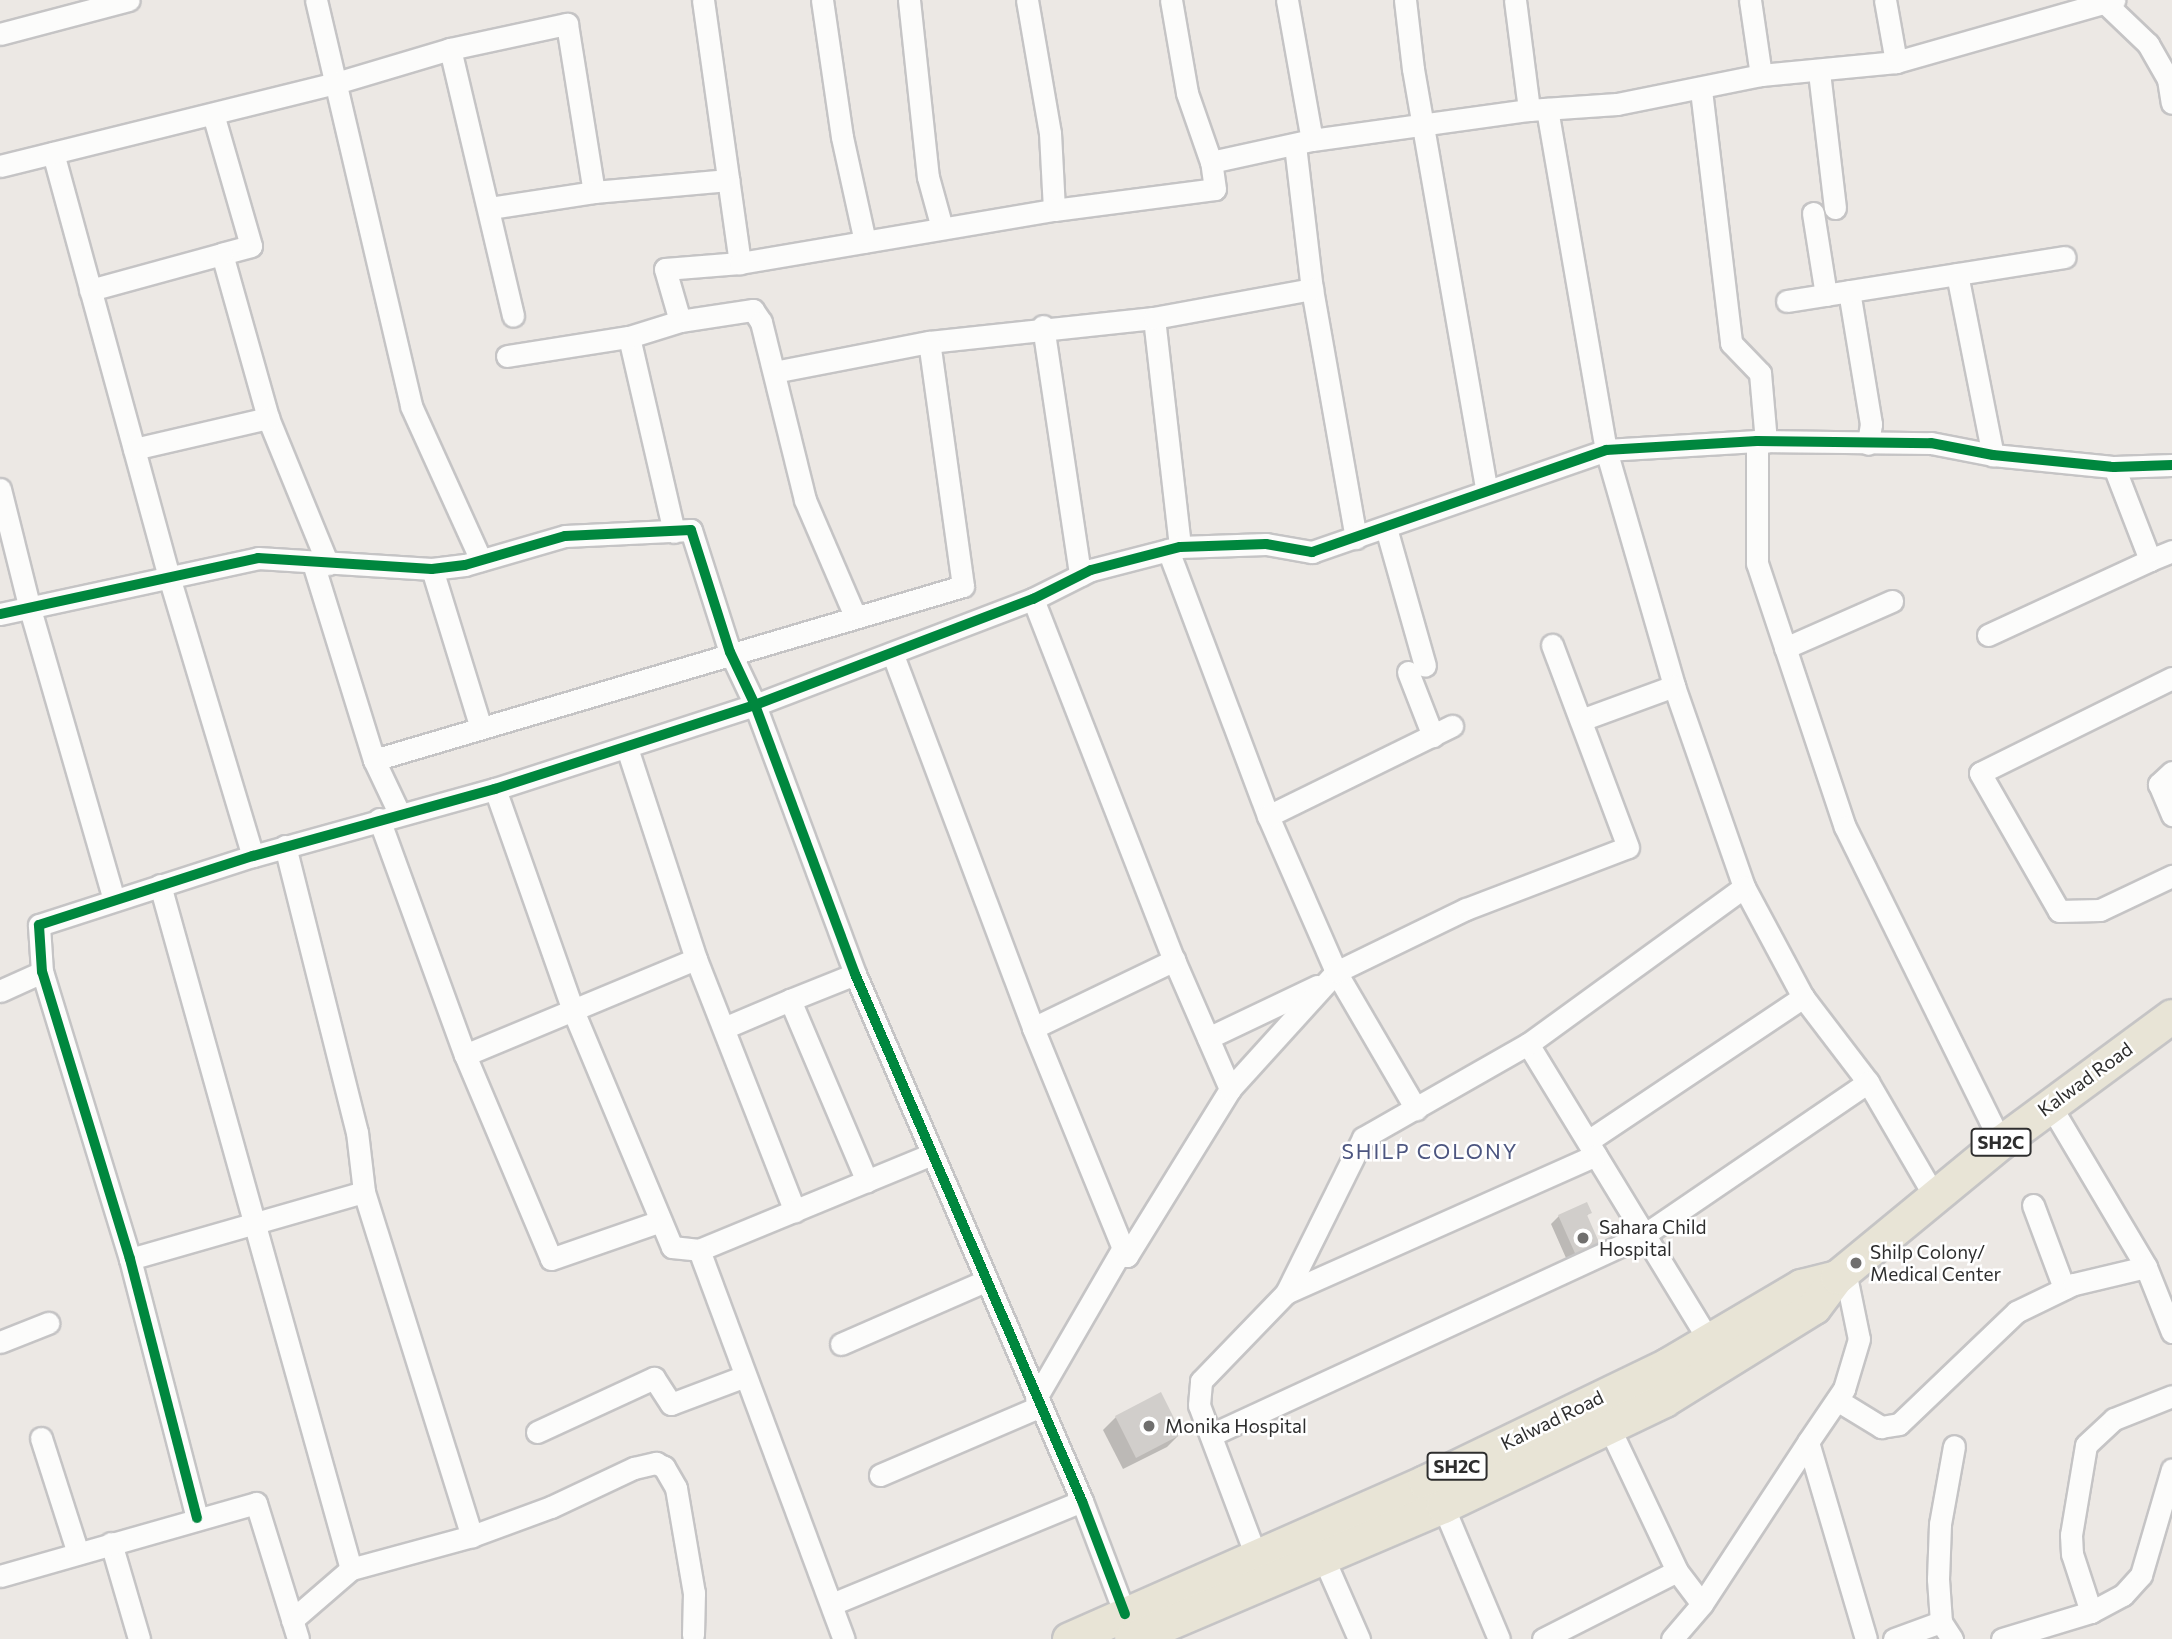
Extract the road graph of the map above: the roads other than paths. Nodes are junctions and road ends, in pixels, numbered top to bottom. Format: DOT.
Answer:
graph roads {
  1 [pos="129,0"];
  2 [pos="316,0"];
  3 [pos="703,0"];
  4 [pos="822,0"];
  5 [pos="909,0"];
  6 [pos="1027,0"];
  7 [pos="1171,0"];
  8 [pos="1287,0"];
  9 [pos="1405,0"];
  10 [pos="1516,0"];
  11 [pos="1750,0"];
  12 [pos="1885,0"];
  13 [pos="2107,1"];
  14 [pos="0,34"];
  15 [pos="450,49"];
  16 [pos="1896,62"];
  17 [pos="1819,72"];
  18 [pos="1761,75"];
  19 [pos="335,83"];
  20 [pos="1700,90"];
  21 [pos="2172,103"];
  22 [pos="1538,110"];
  23 [pos="213,114"];
  24 [pos="1425,124"];
  25 [pos="1304,142"];
  26 [pos="53,153"];
  27 [pos="1211,162"];
  28 [pos="0,166"];
  29 [pos="728,180"];
  30 [pos="594,192"];
  31 [pos="490,208"];
  32 [pos="1835,208"];
  33 [pos="1054,210"];
  34 [pos="1813,213"];
  35 [pos="942,228"];
  36 [pos="865,242"];
  37 [pos="222,254"];
  38 [pos="2065,257"];
  39 [pos="740,263"];
  40 [pos="1957,274"];
  41 [pos="1312,289"];
  42 [pos="90,290"];
  43 [pos="1849,291"];
  44 [pos="1826,295"];
  45 [pos="1787,301"];
  46 [pos="513,316"];
  47 [pos="1154,318"];
  48 [pos="680,321"];
  49 [pos="1043,326"];
  50 [pos="629,337"];
  51 [pos="929,342"];
  52 [pos="507,356"];
  53 [pos="774,373"];
  54 [pos="268,418"];
  55 [pos="1762,442"];
  56 [pos="1868,444"];
  57 [pos="134,449"];
  58 [pos="1606,450"];
  59 [pos="1993,455"];
  60 [pos="2172,465"];
  61 [pos="2114,467"];
  62 [pos="0,489"];
  63 [pos="1487,491"];
  64 [pos="1386,528"];
  65 [pos="674,532"];
  66 [pos="1356,538"];
  67 [pos="1174,549"];
  68 [pos="2172,551"];
  69 [pos="481,560"];
  70 [pos="2150,560"];
  71 [pos="321,563"];
  72 [pos="432,569"];
  73 [pos="1080,575"];
  74 [pos="170,580"];
  75 [pos="1033,599"];
  76 [pos="1892,601"];
  77 [pos="30,609"];
  78 [pos="0,614"];
  79 [pos="855,616"];
  80 [pos="1988,635"];
  81 [pos="1552,645"];
  82 [pos="1785,648"];
  83 [pos="730,652"];
  84 [pos="893,655"];
  85 [pos="2172,678"];
  86 [pos="1674,686"];
  87 [pos="755,705"];
  88 [pos="1581,720"];
  89 [pos="481,728"];
  90 [pos="627,748"];
  91 [pos="374,760"];
  92 [pos="2172,772"];
  93 [pos="495,789"];
  94 [pos="389,816"];
  95 [pos="1268,816"];
  96 [pos="2172,816"];
  97 [pos="285,846"];
  98 [pos="253,856"];
  99 [pos="2172,876"];
  100 [pos="160,885"];
  101 [pos="1744,887"];
  102 [pos="114,900"];
  103 [pos="696,959"];
  104 [pos="1174,960"];
  105 [pos="42,972"];
  106 [pos="855,974"];
  107 [pos="1332,976"];
  108 [pos="0,991"];
  109 [pos="1803,997"];
  110 [pos="790,1000"];
  111 [pos="572,1008"];
  112 [pos="2172,1016"];
  113 [pos="724,1028"];
  114 [pos="1033,1028"];
  115 [pos="1208,1038"];
  116 [pos="1528,1044"];
  117 [pos="465,1055"];
  118 [pos="1868,1082"];
  119 [pos="1230,1089"];
  120 [pos="2050,1105"];
  121 [pos="1416,1109"];
  122 [pos="2001,1142"];
  123 [pos="1592,1148"];
  124 [pos="932,1154"];
  125 [pos="867,1181"];
  126 [pos="363,1192"];
  127 [pos="1936,1197"];
  128 [pos="2033,1205"];
  129 [pos="795,1211"];
  130 [pos="252,1221"];
  131 [pos="661,1221"];
  132 [pos="1644,1235"];
  133 [pos="1124,1248"];
  134 [pos="699,1250"];
  135 [pos="130,1258"];
  136 [pos="2146,1267"];
  137 [pos="1841,1274"];
  138 [pos="985,1281"];
  139 [pos="2064,1288"];
  140 [pos="1286,1293"];
  141 [pos="48,1323"];
  142 [pos="2172,1332"];
  143 [pos="1709,1340"];
  144 [pos="0,1342"];
  145 [pos="841,1343"];
  146 [pos="745,1376"];
  147 [pos="2172,1396"];
  148 [pos="1837,1400"];
  149 [pos="1038,1402"];
  150 [pos="1609,1427"];
  151 [pos="537,1432"];
  152 [pos="1211,1435"];
  153 [pos="41,1438"];
  154 [pos="1808,1442"];
  155 [pos="1954,1446"];
  156 [pos="2172,1469"];
  157 [pos="880,1475"];
  158 [pos="1082,1501"];
  159 [pos="1443,1506"];
  160 [pos="197,1518"];
  161 [pos="472,1536"];
  162 [pos="111,1543"];
  163 [pos="78,1553"];
  164 [pos="1256,1556"];
  165 [pos="1322,1557"];
  166 [pos="351,1569"];
  167 [pos="1676,1571"];
  168 [pos="0,1576"];
  169 [pos="832,1604"];
  170 [pos="1702,1604"];
  171 [pos="2091,1612"];
  172 [pos="1128,1627"];
  173 [pos="295,1629"];
  174 [pos="1947,1630"];
  175 [pos="694,1638"];
  176 [pos="139,1639"];
  177 [pos="844,1639"];
  178 [pos="1069,1639"];
  179 [pos="1359,1639"];
  180 [pos="1499,1639"];
  181 [pos="1544,1639"];
  182 [pos="1672,1639"];
  183 [pos="1866,1639"];
  184 [pos="1894,1639"];
  185 [pos="2002,1639"];
  1 -- 14 [label="street"];
  2 -- 19 [label="street"];
  3 -- 29 [label="street"];
  4 -- 36 [label="street"];
  5 -- 35 [label="street"];
  6 -- 33 [label="street"];
  7 -- 27 [label="street"];
  8 -- 25 [label="street"];
  9 -- 24 [label="street"];
  10 -- 22 [label="street"];
  11 -- 18 [label="street"];
  12 -- 16 [label="street"];
  13 -- 16 [label="street"];
  13 -- 21 [label="street"];
  15 -- 19 [label="street"];
  15 -- 30 [label="street"];
  15 -- 31 [label="street"];
  16 -- 17 [label="street"];
  17 -- 18 [label="street"];
  17 -- 32 [label="street"];
  18 -- 20 [label="street"];
  19 -- 23 [label="street"];
  19 -- 69 [label="street"];
  20 -- 22 [label="street"];
  20 -- 55 [label="street"];
  22 -- 24 [label="street"];
  22 -- 58 [label="street"];
  23 -- 26 [label="street"];
  23 -- 37 [label="street"];
  24 -- 25 [label="street"];
  24 -- 63 [label="street"];
  25 -- 27 [label="street"];
  25 -- 41 [label="street"];
  26 -- 28 [label="street"];
  26 -- 42 [label="street"];
  27 -- 33 [label="street"];
  29 -- 30 [label="street"];
  29 -- 39 [label="street"];
  30 -- 31 [label="street"];
  31 -- 46 [label="street"];
  33 -- 35 [label="street"];
  34 -- 44 [label="street"];
  35 -- 36 [label="street"];
  36 -- 39 [label="street"];
  37 -- 42 [label="street"];
  37 -- 54 [label="street"];
  38 -- 40 [label="street"];
  39 -- 48 [label="street"];
  40 -- 43 [label="street"];
  40 -- 59 [label="street"];
  41 -- 47 [label="street"];
  41 -- 66 [label="street"];
  42 -- 57 [label="street"];
  43 -- 44 [label="street"];
  43 -- 56 [label="street"];
  44 -- 45 [label="street"];
  47 -- 49 [label="street"];
  47 -- 67 [label="street"];
  48 -- 50 [label="street"];
  48 -- 53 [label="street"];
  49 -- 51 [label="street"];
  49 -- 73 [label="street"];
  50 -- 52 [label="street"];
  50 -- 65 [label="street"];
  51 -- 53 [label="street"];
  51 -- 79 [label="street"];
  53 -- 79 [label="street"];
  54 -- 57 [label="street"];
  54 -- 71 [label="street"];
  55 -- 56 [label="street"];
  55 -- 58 [label="street"];
  55 -- 82 [label="street"];
  56 -- 59 [label="street"];
  57 -- 74 [label="street"];
  58 -- 63 [label="street"];
  58 -- 86 [label="street"];
  59 -- 61 [label="street"];
  60 -- 61 [label="street"];
  61 -- 70 [label="street"];
  62 -- 77 [label="street"];
  63 -- 64 [label="street"];
  64 -- 66 [label="street"];
  64 -- 95 [label="street"];
  65 -- 69 [label="street"];
  65 -- 83 [label="street"];
  66 -- 67 [label="street"];
  67 -- 73 [label="street"];
  67 -- 95 [label="street"];
  68 -- 70 [label="street"];
  69 -- 72 [label="street"];
  70 -- 80 [label="street"];
  71 -- 72 [label="street"];
  71 -- 74 [label="street"];
  71 -- 91 [label="street"];
  72 -- 89 [label="street"];
  73 -- 75 [label="street"];
  74 -- 77 [label="street"];
  74 -- 98 [label="street"];
  75 -- 84 [label="street"];
  75 -- 104 [label="street"];
  76 -- 82 [label="street"];
  77 -- 78 [label="street"];
  77 -- 102 [label="street"];
  79 -- 83 [label="street"];
  81 -- 88 [label="street"];
  82 -- 122 [label="street"];
  83 -- 87 [label="street"];
  83 -- 89 [label="street"];
  84 -- 87 [label="street"];
  84 -- 114 [label="street"];
  85 -- 99 [label="street"];
  86 -- 88 [label="street"];
  86 -- 101 [label="street"];
  87 -- 90 [label="street"];
  87 -- 106 [label="street"];
  88 -- 107 [label="street"];
  89 -- 91 [label="street"];
  90 -- 93 [label="street"];
  90 -- 103 [label="street"];
  91 -- 94 [label="street"];
  92 -- 96 [label="street"];
  93 -- 94 [label="street"];
  93 -- 111 [label="street"];
  94 -- 97 [label="street"];
  94 -- 117 [label="street"];
  95 -- 107 [label="street"];
  97 -- 98 [label="street"];
  97 -- 126 [label="street"];
  98 -- 100 [label="street"];
  100 -- 102 [label="street"];
  100 -- 130 [label="street"];
  101 -- 109 [label="street"];
  101 -- 116 [label="street"];
  102 -- 105 [label="street"];
  103 -- 111 [label="street"];
  103 -- 113 [label="street"];
  104 -- 114 [label="street"];
  104 -- 115 [label="street"];
  105 -- 108 [label="street"];
  105 -- 135 [label="street"];
  106 -- 110 [label="street"];
  106 -- 124 [label="street"];
  107 -- 115 [label="street"];
  107 -- 119 [label="street"];
  107 -- 121 [label="street"];
  109 -- 118 [label="street"];
  109 -- 123 [label="street"];
  110 -- 113 [label="street"];
  110 -- 125 [label="street"];
  111 -- 117 [label="street"];
  111 -- 131 [label="street"];
  112 -- 120 [label="main road, Kalwad Road / SH2C"];
  113 -- 129 [label="street"];
  114 -- 133 [label="street"];
  115 -- 119 [label="street"];
  116 -- 121 [label="street"];
  116 -- 123 [label="street"];
  117 -- 131 [label="street"];
  118 -- 127 [label="street"];
  118 -- 132 [label="street"];
  119 -- 133 [label="street"];
  120 -- 122 [label="main road, Kalwad Road / SH2C"];
  120 -- 136 [label="street"];
  121 -- 140 [label="street"];
  122 -- 127 [label="main road, Kalwad Road / SH2C"];
  123 -- 132 [label="street"];
  123 -- 140 [label="street"];
  124 -- 125 [label="street"];
  124 -- 138 [label="street"];
  125 -- 129 [label="street"];
  126 -- 130 [label="street"];
  126 -- 161 [label="street"];
  127 -- 137 [label="main road, Kalwad Road / SH2C"];
  128 -- 139 [label="street"];
  129 -- 134 [label="street"];
  130 -- 135 [label="street"];
  130 -- 166 [label="street"];
  131 -- 134 [label="street"];
  132 -- 143 [label="street"];
  132 -- 152 [label="street"];
  133 -- 149 [label="street"];
  134 -- 146 [label="street"];
  135 -- 160 [label="street"];
  136 -- 139 [label="street"];
  136 -- 142 [label="street"];
  137 -- 143 [label="main road, Kalwad Road / SH2C"];
  137 -- 148 [label="street"];
  137 -- 150 [label="main road, Kalwad Road / SH2C"];
  138 -- 145 [label="street"];
  138 -- 149 [label="street"];
  139 -- 148 [label="street"];
  140 -- 152 [label="street"];
  141 -- 144 [label="street"];
  143 -- 164 [label="main road, Kalwad Road / SH2C"];
  146 -- 151 [label="street"];
  146 -- 169 [label="street"];
  147 -- 171 [label="street"];
  148 -- 154 [label="street"];
  149 -- 157 [label="street"];
  149 -- 158 [label="street"];
  150 -- 159 [label="main road, Kalwad Road / SH2C"];
  150 -- 167 [label="street"];
  152 -- 164 [label="street"];
  153 -- 163 [label="street"];
  154 -- 170 [label="street"];
  154 -- 183 [label="street"];
  155 -- 174 [label="street"];
  156 -- 171 [label="street"];
  158 -- 169 [label="street"];
  158 -- 172 [label="street"];
  159 -- 165 [label="main road, Kalwad Road / SH2C"];
  159 -- 180 [label="street"];
  160 -- 162 [label="street"];
  160 -- 173 [label="street"];
  161 -- 166 [label="street"];
  161 -- 175 [label="street"];
  162 -- 163 [label="street"];
  162 -- 176 [label="street"];
  163 -- 168 [label="street"];
  164 -- 172 [label="main road, Kalwad Road / SH2C"];
  165 -- 172 [label="main road, Kalwad Road / SH2C"];
  165 -- 179 [label="street"];
  166 -- 173 [label="street"];
  167 -- 170 [label="street"];
  167 -- 181 [label="street"];
  169 -- 177 [label="street"];
  170 -- 182 [label="street"];
  171 -- 185 [label="street"];
  172 -- 178 [label="main road, Kalwad Road / SH2C"];
  174 -- 184 [label="street"];
}
